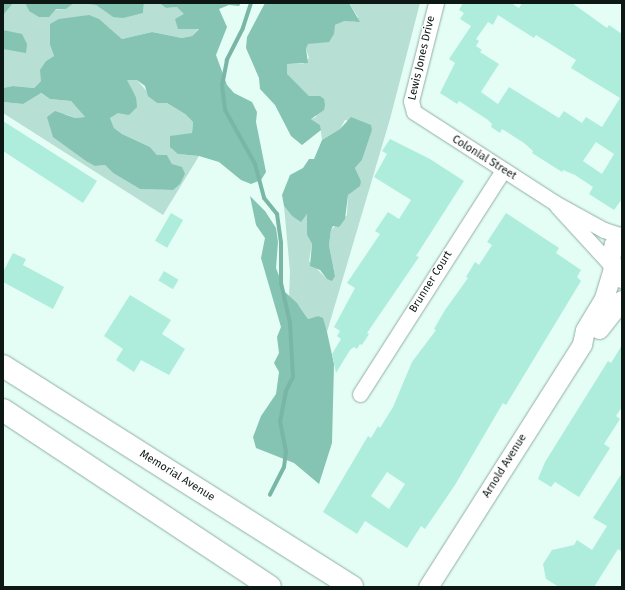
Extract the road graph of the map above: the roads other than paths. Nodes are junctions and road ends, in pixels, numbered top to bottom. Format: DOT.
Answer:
graph roads {
  1 [pos="436,3"];
  2 [pos="414,112"];
  3 [pos="503,170"];
  4 [pos="555,203"];
  5 [pos="622,236"];
  6 [pos="616,271"];
  7 [pos="622,300"];
  8 [pos="582,344"];
  9 [pos="3,366"];
  10 [pos="360,394"];
  11 [pos="3,410"];
  12 [pos="270,587"];
  13 [pos="352,587"];
  14 [pos="428,587"];
  1 -- 2 [label="street, Lewis Jones Drive"];
  2 -- 3 [label="street, Colonial Street"];
  3 -- 4 [label="street, Colonial Street"];
  3 -- 10 [label="street, Brunner Court"];
  4 -- 5 [label="street, Colonial Street"];
  4 -- 6 [label="street, Colonial Street"];
  5 -- 6 [label="street, Arnold Avenue"];
  6 -- 8 [label="street, Arnold Avenue"];
  7 -- 8 [label="street, Arnold Avenue"];
  8 -- 14 [label="street, Arnold Avenue"];
  9 -- 13 [label="main road, Memorial Avenue"];
  11 -- 12 [label="main road"];
}
